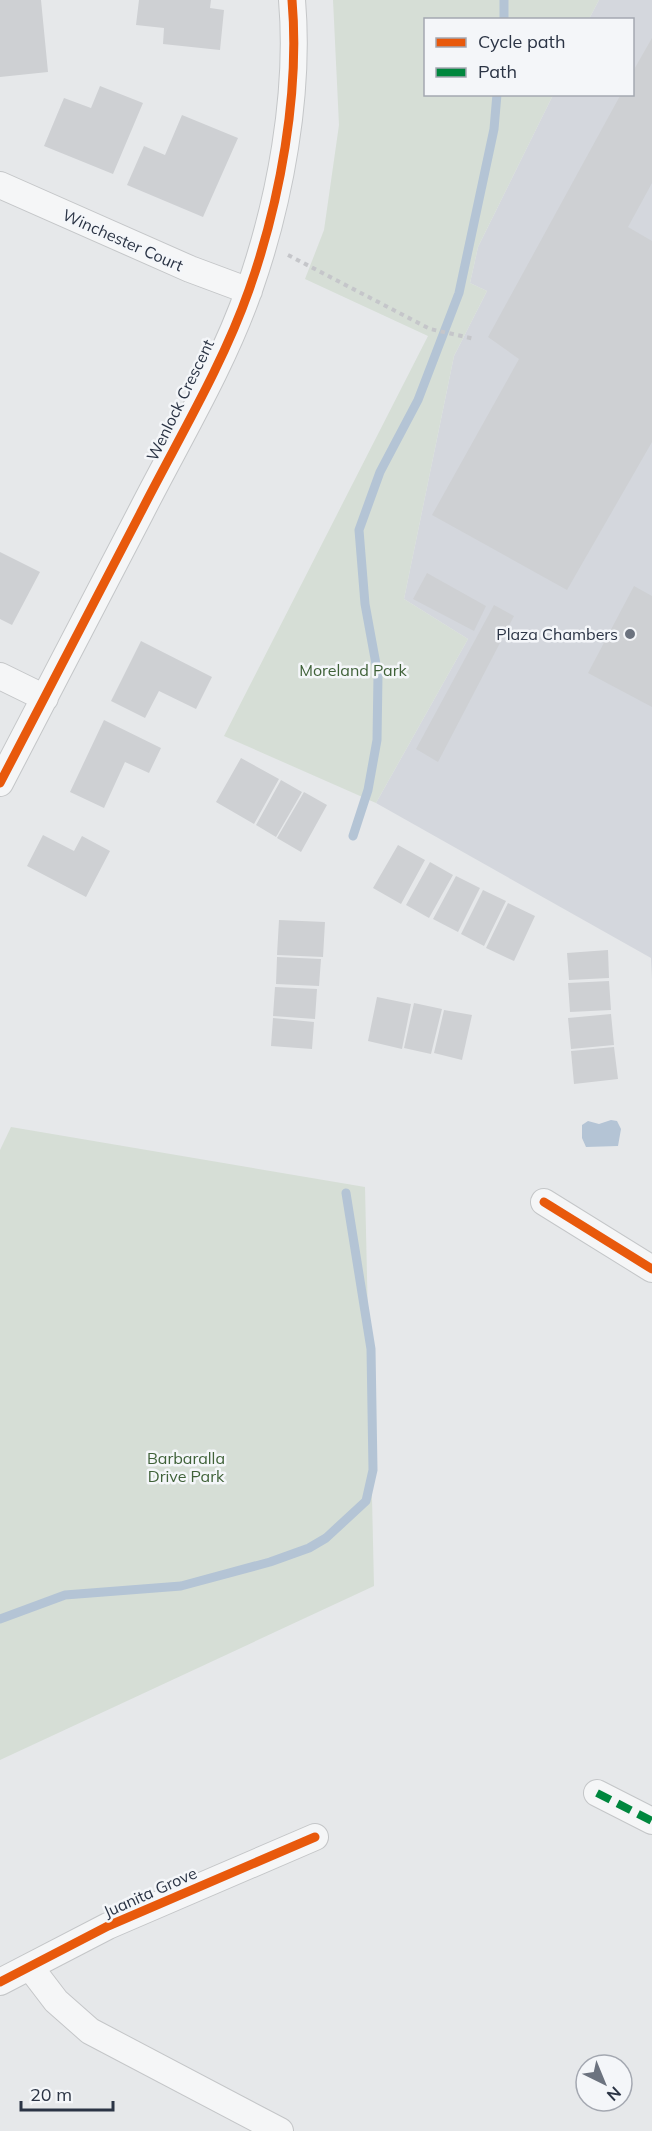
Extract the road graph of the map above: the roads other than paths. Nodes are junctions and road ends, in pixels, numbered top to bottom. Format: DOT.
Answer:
graph roads {
  1 [pos="292,0"];
  2 [pos="0,184"];
  3 [pos="249,291"];
  4 [pos="0,676"];
  5 [pos="45,698"];
  6 [pos="0,783"];
  7 [pos="544,1202"];
  8 [pos="652,1269"];
  9 [pos="597,1793"];
  10 [pos="652,1821"];
  11 [pos="315,1838"];
  12 [pos="30,1967"];
  13 [pos="0,1982"];
  14 [pos="280,2131"];
  1 -- 3 [label="street, Wenlock Crescent"];
  2 -- 3 [label="street, Winchester Court"];
  3 -- 5 [label="street, Wenlock Crescent"];
  4 -- 5 [label="street"];
  5 -- 6 [label="street, Wenlock Crescent"];
  7 -- 8 [label="street"];
  9 -- 10 [label="street"];
  11 -- 12 [label="street, Juanita Grove"];
  12 -- 13 [label="street, Juanita Grove"];
  12 -- 14 [label="street"];
}
